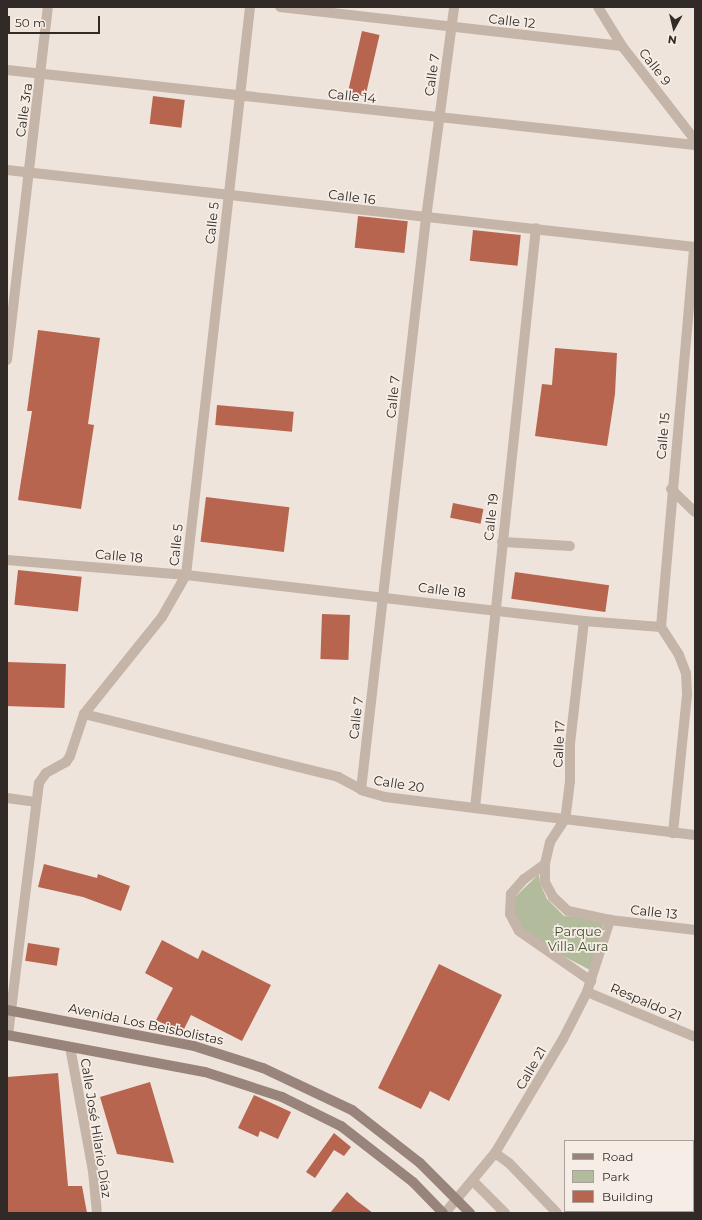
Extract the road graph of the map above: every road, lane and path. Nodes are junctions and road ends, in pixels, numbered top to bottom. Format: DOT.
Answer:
graph roads {
  1 [pos="48,7"];
  2 [pos="250,7"];
  3 [pos="280,7"];
  4 [pos="454,7"];
  5 [pos="598,7"];
  6 [pos="452,28"];
  7 [pos="622,46"];
  8 [pos="7,70"];
  9 [pos="42,74"];
  10 [pos="240,97"];
  11 [pos="439,118"];
  12 [pos="695,140"];
  13 [pos="695,145"];
  14 [pos="7,170"];
  15 [pos="28,172"];
  16 [pos="228,196"];
  17 [pos="426,218"];
  18 [pos="536,228"];
  19 [pos="695,247"];
  20 [pos="692,308"];
  21 [pos="7,360"];
  22 [pos="671,489"];
  23 [pos="695,512"];
  24 [pos="502,542"];
  25 [pos="570,546"];
  26 [pos="7,560"];
  27 [pos="186,575"];
  28 [pos="384,596"];
  29 [pos="494,609"];
  30 [pos="584,621"];
  31 [pos="661,627"];
  32 [pos="84,714"];
  33 [pos="361,790"];
  34 [pos="7,798"];
  35 [pos="35,802"];
  36 [pos="475,808"];
  37 [pos="565,819"];
  38 [pos="673,833"];
  39 [pos="695,836"];
  40 [pos="544,864"];
  41 [pos="610,920"];
  42 [pos="695,930"];
  43 [pos="591,981"];
  44 [pos="587,992"];
  45 [pos="9,1010"];
  46 [pos="8,1035"];
  47 [pos="695,1037"];
  48 [pos="70,1047"];
  49 [pos="495,1153"];
  50 [pos="474,1182"];
  51 [pos="456,1200"];
  52 [pos="97,1213"];
  53 [pos="444,1213"];
  54 [pos="470,1213"];
  55 [pos="505,1213"];
  56 [pos="557,1213"];
  1 -- 9 [label="street, Calle 3ra"];
  2 -- 10 [label="street, Calle 5"];
  3 -- 6 [label="street, Calle 12"];
  4 -- 6 [label="street, Calle 7"];
  5 -- 7 [label="street, Calle 9"];
  6 -- 7 [label="street, Calle 12"];
  6 -- 11 [label="street, Calle 7"];
  7 -- 12 [label="street, Calle 9"];
  8 -- 9 [label="street, Calle 14"];
  9 -- 10 [label="street, Calle 14"];
  9 -- 15 [label="street, Calle 3ra"];
  10 -- 11 [label="street, Calle 14"];
  10 -- 16 [label="street, Calle 5"];
  11 -- 13 [label="street, Calle 14"];
  11 -- 17 [label="street, Calle 7"];
  14 -- 15 [label="street, Calle 16"];
  15 -- 16 [label="street, Calle 16"];
  15 -- 21 [label="street, Calle 3ra"];
  16 -- 17 [label="street, Calle 16"];
  16 -- 27 [label="street, Calle 5"];
  17 -- 18 [label="street, Calle 16"];
  17 -- 28 [label="street, Calle 7"];
  18 -- 19 [label="street, Calle 16"];
  18 -- 24 [label="street, Calle 19"];
  19 -- 20 [label="street, Calle 15"];
  20 -- 22 [label="street, Calle 15"];
  22 -- 23 [label="street"];
  22 -- 31 [label="street, Calle 15"];
  24 -- 25 [label="street"];
  24 -- 29 [label="street, Calle 19"];
  26 -- 27 [label="street, Calle 18"];
  27 -- 28 [label="street, Calle 18"];
  27 -- 32 [label="street, Calle 5"];
  28 -- 29 [label="street, Calle 18"];
  28 -- 33 [label="street, Calle 7"];
  29 -- 30 [label="street, Calle 18"];
  29 -- 36 [label="street, Calle 19"];
  30 -- 31 [label="street, Calle 18"];
  30 -- 37 [label="street, Calle 17"];
  31 -- 38 [label="street"];
  32 -- 33 [label="street, Calle 20"];
  32 -- 35 [label="street, Calle 5"];
  33 -- 36 [label="street, Calle 20"];
  34 -- 35 [label="street"];
  35 -- 45 [label="street, Calle 5"];
  36 -- 37 [label="street, Calle 20"];
  37 -- 38 [label="street, Calle 20"];
  37 -- 40 [label="street, Calle 17"];
  38 -- 39 [label="street, Calle 20"];
  40 -- 41 [label="street, Calle 17"];
  40 -- 43 [label="street"];
  41 -- 42 [label="street, Calle 13"];
  41 -- 43 [label="street, Calle 21"];
  43 -- 44 [label="street, Calle 21"];
  44 -- 47 [label="street, Respaldo 21"];
  44 -- 49 [label="street, Calle 21"];
  45 -- 46 [label="street, Calle 5"];
  45 -- 51 [label="main road, Avenida Los Beisbolistas"];
  46 -- 48 [label="main road"];
  48 -- 52 [label="street, Calle José Hilario Díaz"];
  48 -- 53 [label="main road"];
  49 -- 50 [label="street, Calle 21"];
  49 -- 56 [label="street"];
  50 -- 51 [label="street, Calle 21"];
  50 -- 55 [label="street"];
  51 -- 53 [label="street, Calle 21"];
  51 -- 54 [label="main road, Avenida Los Beisbolistas"];
}
